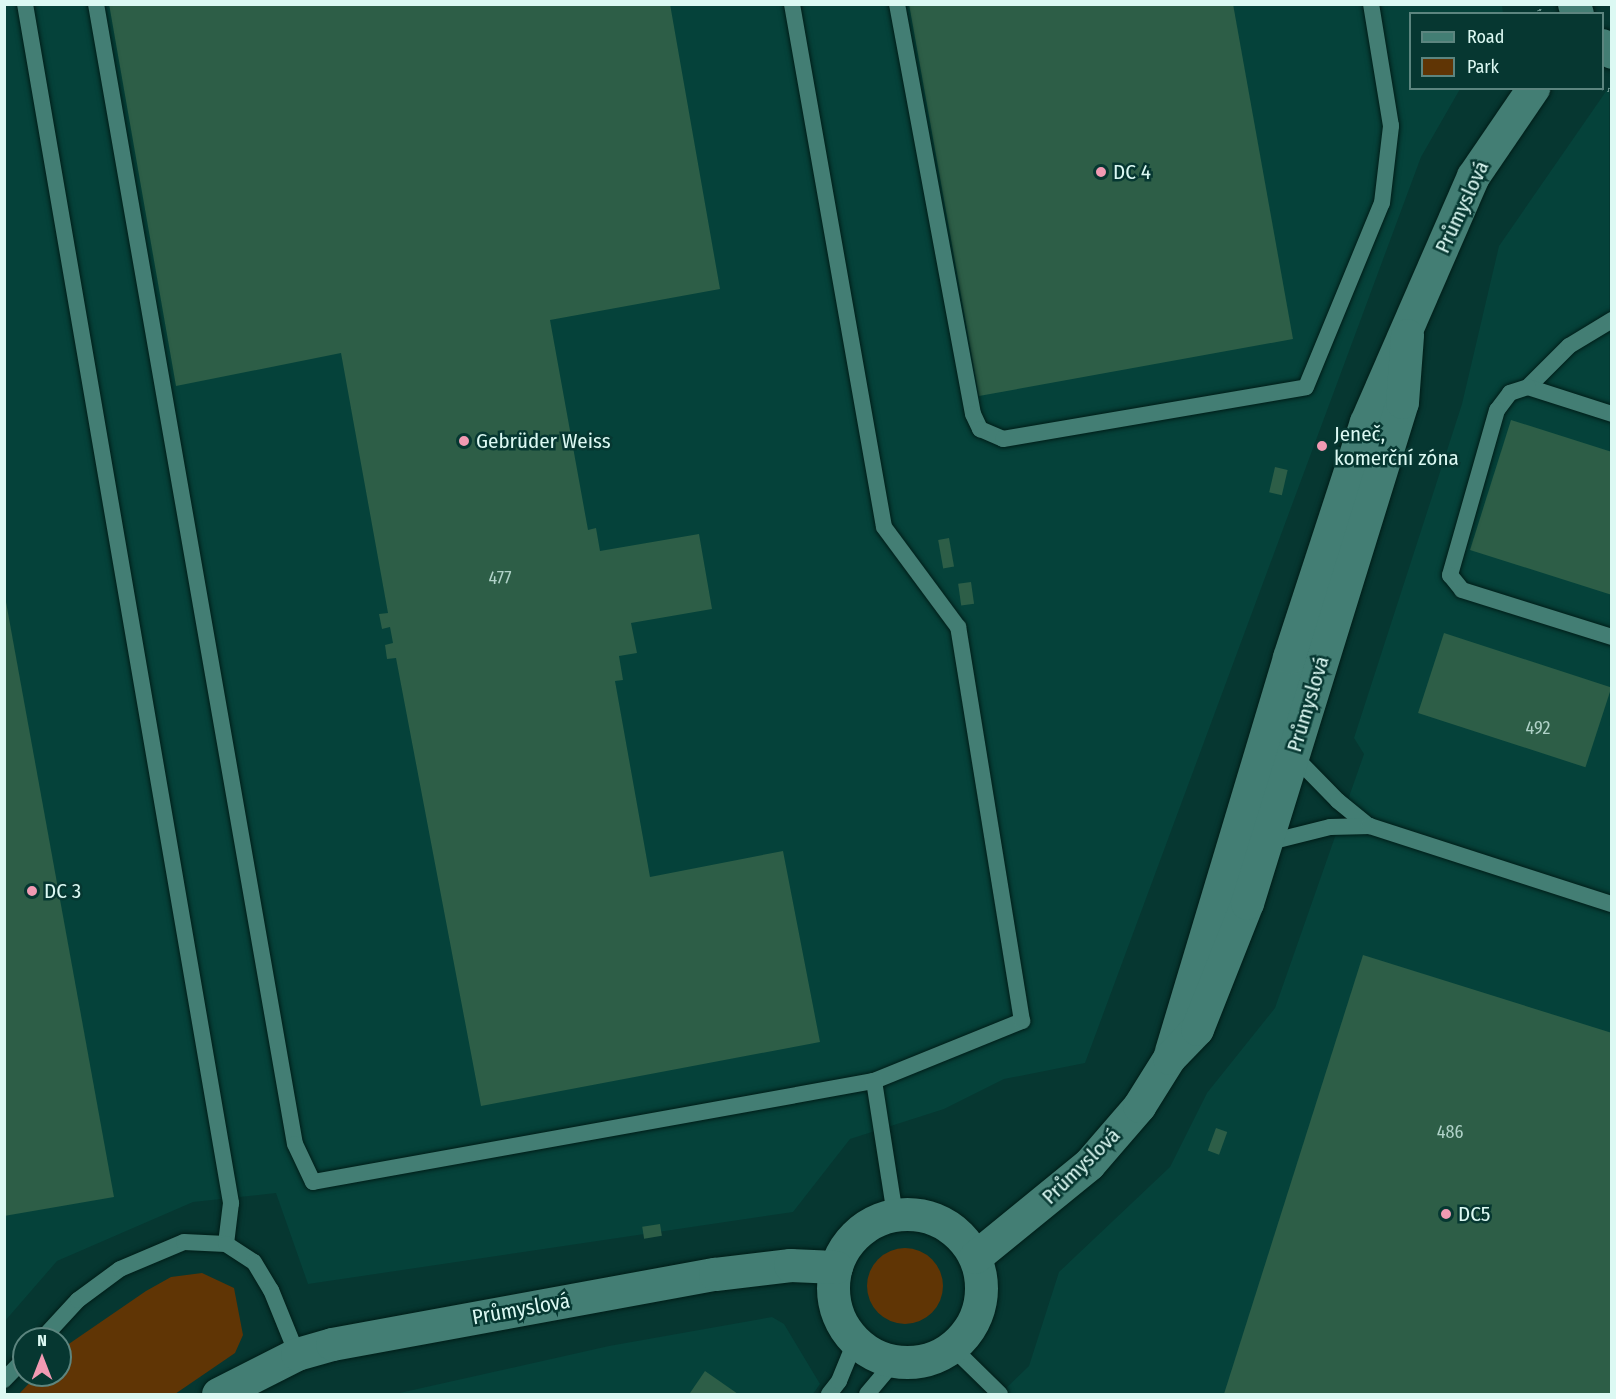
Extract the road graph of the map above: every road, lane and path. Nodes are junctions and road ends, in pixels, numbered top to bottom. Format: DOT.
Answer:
graph roads {
  1 [pos="25,4"];
  2 [pos="96,4"];
  3 [pos="792,4"];
  4 [pos="897,4"];
  5 [pos="1371,4"];
  6 [pos="1532,90"];
  7 [pos="1611,320"];
  8 [pos="1407,335"];
  9 [pos="1528,387"];
  10 [pos="1611,414"];
  11 [pos="1611,637"];
  12 [pos="1293,755"];
  13 [pos="1370,826"];
  14 [pos="1266,843"];
  15 [pos="1611,904"];
  16 [pos="1169,1059"];
  17 [pos="874,1081"];
  18 [pos="895,1215"];
  19 [pos="226,1244"];
  20 [pos="975,1257"];
  21 [pos="836,1267"];
  22 [pos="53,1327"];
  23 [pos="855,1342"];
  24 [pos="952,1347"];
  25 [pos="297,1353"];
  26 [pos="894,1362"];
  27 [pos="218,1395"];
  28 [pos="829,1395"];
  29 [pos="867,1395"];
  30 [pos="1000,1395"];
  1 -- 19 [label="lane"];
  2 -- 17 [label="lane"];
  3 -- 17 [label="lane"];
  4 -- 5 [label="lane"];
  6 -- 8 [label="main road, Průmyslová"];
  7 -- 9 [label="lane"];
  8 -- 12 [label="main road, Průmyslová"];
  8 -- 16 [label="main road, Průmyslová"];
  9 -- 10 [label="lane"];
  9 -- 11 [label="lane"];
  12 -- 13 [label="lane"];
  12 -- 14 [label="main road, Průmyslová"];
  13 -- 14 [label="lane"];
  13 -- 15 [label="lane"];
  14 -- 16 [label="main road, Průmyslová"];
  16 -- 20 [label="main road, Průmyslová"];
  17 -- 18 [label="lane"];
  18 -- 20 [label="main road"];
  18 -- 21 [label="main road"];
  19 -- 22 [label="lane"];
  19 -- 25 [label="lane"];
  20 -- 24 [label="main road"];
  21 -- 23 [label="main road"];
  21 -- 25 [label="main road, Průmyslová"];
  23 -- 26 [label="main road"];
  23 -- 28 [label="lane"];
  24 -- 26 [label="main road"];
  24 -- 30 [label="lane"];
  25 -- 27 [label="main road, Průmyslová"];
  26 -- 29 [label="lane"];
}
